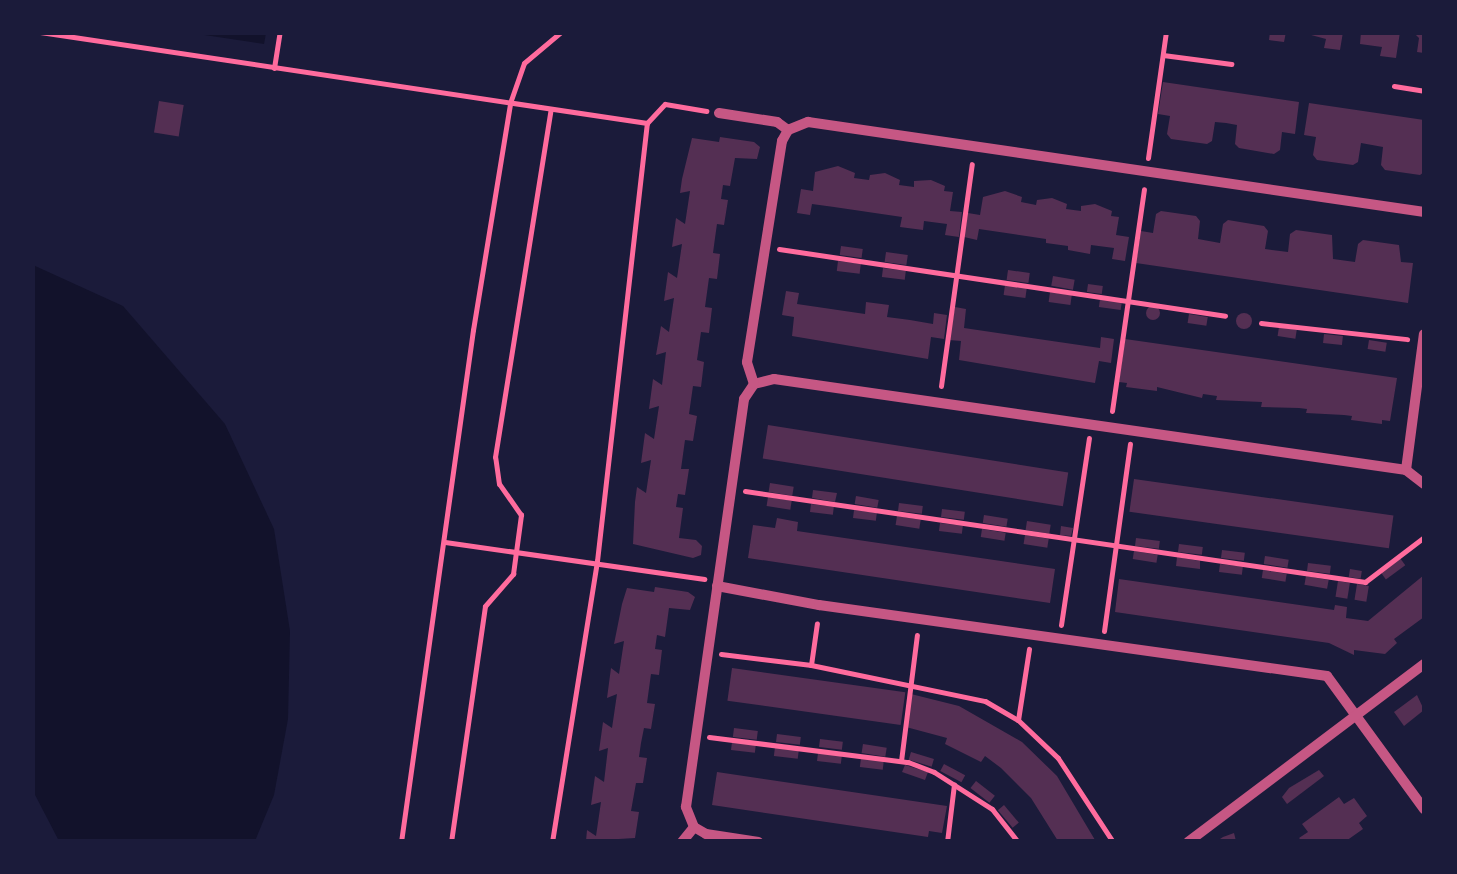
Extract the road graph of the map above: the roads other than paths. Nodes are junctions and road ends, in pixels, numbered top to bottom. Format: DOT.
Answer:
graph roads {
  1 [pos="719,114"];
  2 [pos="788,130"];
  3 [pos="1424,212"];
  4 [pos="1424,334"];
  5 [pos="1423,341"];
  6 [pos="754,384"];
  7 [pos="1406,470"];
  8 [pos="1424,484"];
  9 [pos="718,586"];
  10 [pos="1424,664"];
  11 [pos="1356,715"];
  12 [pos="1424,809"];
  13 [pos="694,827"];
  14 [pos="682,842"];
  15 [pos="758,842"];
  16 [pos="1188,842"];
  1 -- 2 [label="street"];
  2 -- 3 [label="street"];
  2 -- 6 [label="street"];
  4 -- 5 [label="street"];
  5 -- 7 [label="street"];
  6 -- 7 [label="street"];
  6 -- 9 [label="street"];
  7 -- 8 [label="street"];
  9 -- 11 [label="street"];
  9 -- 13 [label="street"];
  10 -- 11 [label="street"];
  11 -- 12 [label="street"];
  11 -- 16 [label="street"];
  13 -- 14 [label="street"];
  13 -- 15 [label="street"];
}
